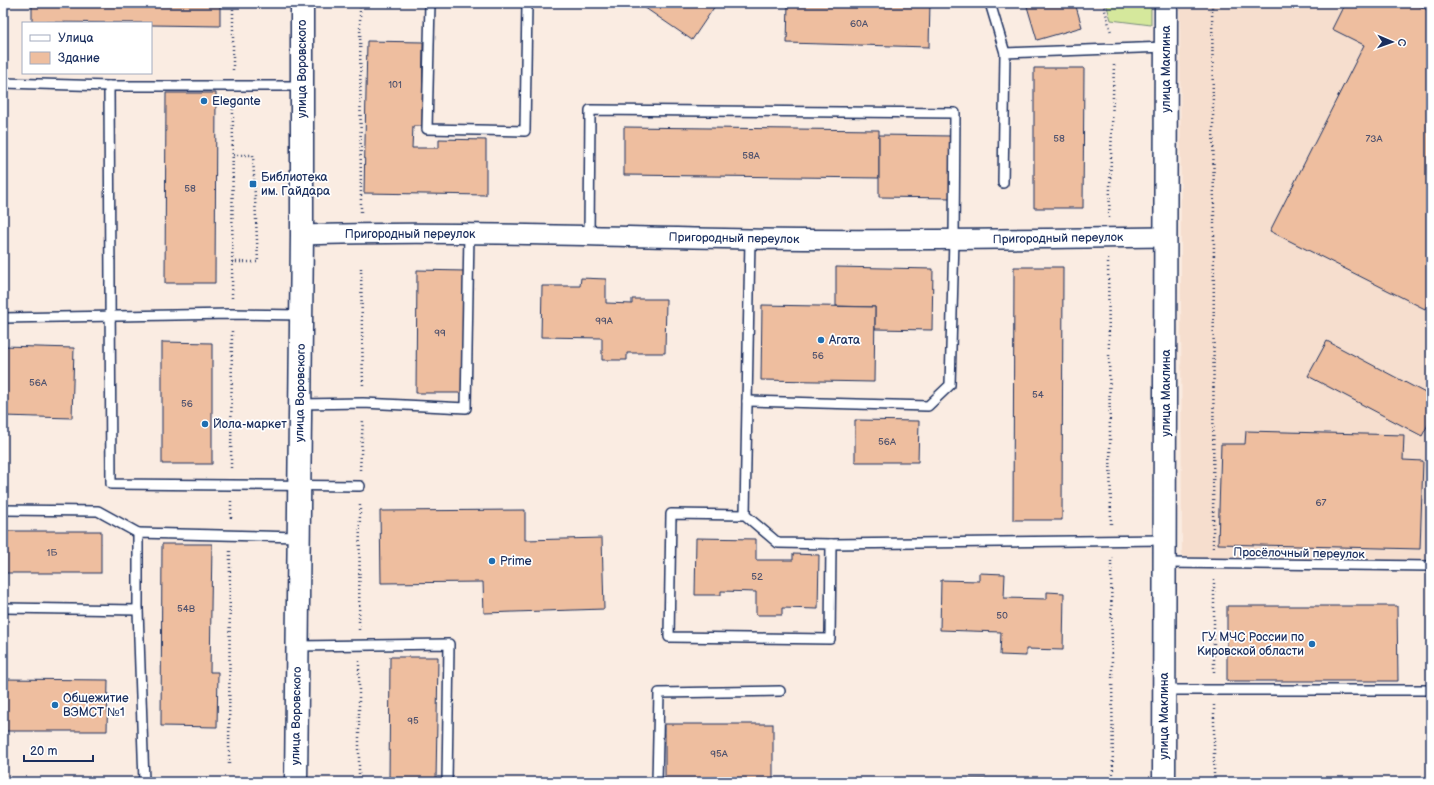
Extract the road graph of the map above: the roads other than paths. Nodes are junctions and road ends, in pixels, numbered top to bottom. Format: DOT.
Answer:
graph roads {
  1 [pos="302,3"];
  2 [pos="430,3"];
  3 [pos="527,3"];
  4 [pos="990,3"];
  5 [pos="1166,3"];
  6 [pos="1166,47"];
  7 [pos="1005,53"];
  8 [pos="3,83"];
  9 [pos="110,86"];
  10 [pos="302,86"];
  11 [pos="1003,182"];
  12 [pos="469,233"];
  13 [pos="302,236"];
  14 [pos="589,236"];
  15 [pos="1166,237"];
  16 [pos="750,239"];
  17 [pos="954,239"];
  18 [pos="110,316"];
  19 [pos="301,316"];
  20 [pos="3,318"];
  21 [pos="748,401"];
  22 [pos="300,404"];
  23 [pos="299,485"];
  24 [pos="360,486"];
  25 [pos="3,510"];
  26 [pos="745,515"];
  27 [pos="138,533"];
  28 [pos="298,537"];
  29 [pos="1166,540"];
  30 [pos="831,544"];
  31 [pos="1166,563"];
  32 [pos="1431,566"];
  33 [pos="3,608"];
  34 [pos="138,610"];
  35 [pos="297,646"];
  36 [pos="1164,690"];
  37 [pos="1431,690"];
  38 [pos="780,691"];
  39 [pos="144,782"];
  40 [pos="296,782"];
  41 [pos="447,782"];
  42 [pos="656,782"];
  43 [pos="1164,782"];
  1 -- 10 [label="main road, улица Воровского"];
  2 -- 3 [label="lane"];
  4 -- 7 [label="lane"];
  5 -- 6 [label="main road, улица Маклина"];
  6 -- 7 [label="lane"];
  6 -- 15 [label="main road, улица Маклина"];
  7 -- 11 [label="lane"];
  8 -- 9 [label="lane"];
  9 -- 10 [label="lane"];
  9 -- 18 [label="lane"];
  10 -- 13 [label="main road, улица Воровского"];
  12 -- 13 [label="street, Пригородный переулок"];
  12 -- 14 [label="street, Пригородный переулок"];
  12 -- 22 [label="lane"];
  13 -- 19 [label="main road, улица Воровского"];
  14 -- 16 [label="street, Пригородный переулок"];
  14 -- 17 [label="lane"];
  15 -- 17 [label="street, Пригородный переулок"];
  15 -- 29 [label="main road, улица Маклина"];
  16 -- 17 [label="street, Пригородный переулок"];
  16 -- 21 [label="lane"];
  17 -- 21 [label="lane"];
  18 -- 19 [label="lane"];
  18 -- 20 [label="lane"];
  18 -- 23 [label="lane"];
  19 -- 22 [label="main road, улица Воровского"];
  21 -- 26 [label="lane"];
  22 -- 23 [label="main road, улица Воровского"];
  23 -- 24 [label="lane"];
  23 -- 28 [label="main road, улица Воровского"];
  25 -- 27 [label="lane"];
  26 -- 30 [label="lane"];
  26 -- 30 [label="lane"];
  27 -- 28 [label="lane"];
  27 -- 34 [label="lane"];
  28 -- 35 [label="main road, улица Воровского"];
  29 -- 30 [label="lane"];
  29 -- 31 [label="main road, улица Маклина"];
  31 -- 32 [label="lane, Просёлочный переулок"];
  31 -- 36 [label="main road, улица Маклина"];
  33 -- 34 [label="lane"];
  34 -- 39 [label="lane"];
  35 -- 40 [label="main road, улица Воровского"];
  35 -- 41 [label="lane"];
  36 -- 37 [label="lane"];
  36 -- 43 [label="main road, улица Маклина"];
  38 -- 42 [label="lane"];
}
